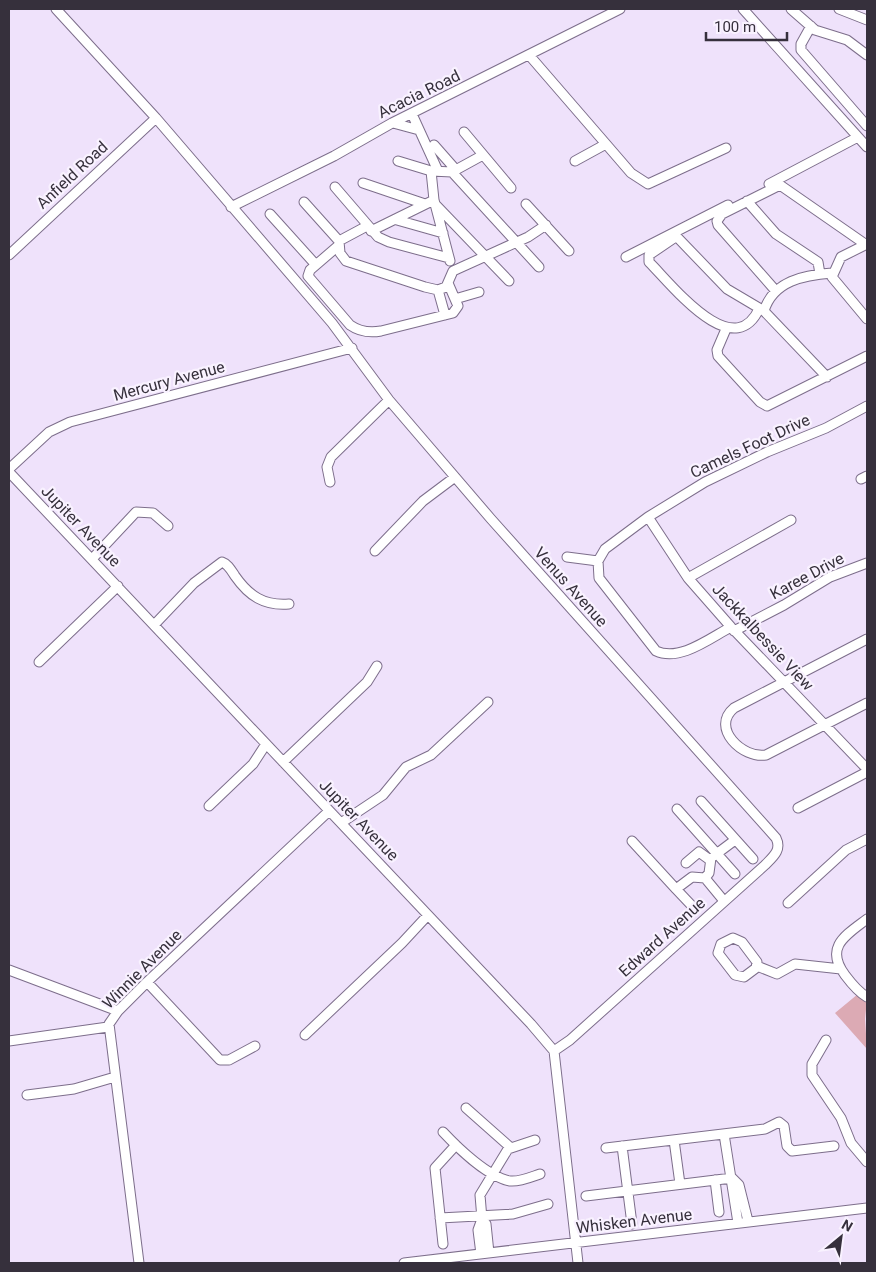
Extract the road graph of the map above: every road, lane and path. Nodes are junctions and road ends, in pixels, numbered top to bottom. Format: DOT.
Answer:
graph roads {
  1 [pos="56,9"];
  2 [pos="620,9"];
  3 [pos="743,9"];
  4 [pos="791,9"];
  5 [pos="839,9"];
  6 [pos="867,20"];
  7 [pos="810,26"];
  8 [pos="529,55"];
  9 [pos="867,55"];
  10 [pos="428,106"];
  11 [pos="412,114"];
  12 [pos="156,118"];
  13 [pos="392,123"];
  14 [pos="867,126"];
  15 [pos="418,130"];
  16 [pos="464,132"];
  17 [pos="858,137"];
  18 [pos="606,144"];
  19 [pos="434,145"];
  20 [pos="867,147"];
  21 [pos="726,148"];
  22 [pos="483,155"];
  23 [pos="398,161"];
  24 [pos="575,161"];
  25 [pos="435,171"];
  26 [pos="454,171"];
  27 [pos="363,184"];
  28 [pos="336,188"];
  29 [pos="511,188"];
  30 [pos="747,201"];
  31 [pos="304,202"];
  32 [pos="435,202"];
  33 [pos="425,204"];
  34 [pos="526,204"];
  35 [pos="231,207"];
  36 [pos="270,214"];
  37 [pos="397,220"];
  38 [pos="546,225"];
  39 [pos="369,228"];
  40 [pos="443,233"];
  41 [pos="514,242"];
  42 [pos="338,244"];
  43 [pos="866,244"];
  44 [pos="569,251"];
  45 [pos="9,255"];
  46 [pos="486,256"];
  47 [pos="626,257"];
  48 [pos="449,258"];
  49 [pos="316,265"];
  50 [pos="538,267"];
  51 [pos="453,271"];
  52 [pos="832,273"];
  53 [pos="820,274"];
  54 [pos="509,282"];
  55 [pos="448,283"];
  56 [pos="438,290"];
  57 [pos="775,290"];
  58 [pos="479,292"];
  59 [pos="455,299"];
  60 [pos="762,310"];
  61 [pos="445,315"];
  62 [pos="867,319"];
  63 [pos="726,329"];
  64 [pos="352,348"];
  65 [pos="867,356"];
  66 [pos="827,377"];
  67 [pos="389,400"];
  68 [pos="867,406"];
  69 [pos="9,471"];
  70 [pos="455,477"];
  71 [pos="330,482"];
  72 [pos="648,517"];
  73 [pos="791,520"];
  74 [pos="168,526"];
  75 [pos="375,551"];
  76 [pos="567,557"];
  77 [pos="92,559"];
  78 [pos="598,561"];
  79 [pos="867,563"];
  80 [pos="688,578"];
  81 [pos="118,586"];
  82 [pos="289,604"];
  83 [pos="154,625"];
  84 [pos="732,629"];
  85 [pos="867,639"];
  86 [pos="39,662"];
  87 [pos="377,666"];
  88 [pos="785,683"];
  89 [pos="488,702"];
  90 [pos="867,703"];
  91 [pos="824,724"];
  92 [pos="266,744"];
  93 [pos="283,762"];
  94 [pos="867,770"];
  95 [pos="701,802"];
  96 [pos="209,806"];
  97 [pos="798,808"];
  98 [pos="677,809"];
  99 [pos="329,811"];
  100 [pos="341,824"];
  101 [pos="776,838"];
  102 [pos="867,839"];
  103 [pos="735,840"];
  104 [pos="632,841"];
  105 [pos="713,857"];
  106 [pos="753,859"];
  107 [pos="686,863"];
  108 [pos="735,874"];
  109 [pos="705,878"];
  110 [pos="676,888"];
  111 [pos="724,901"];
  112 [pos="788,903"];
  113 [pos="694,908"];
  114 [pos="428,915"];
  115 [pos="867,919"];
  116 [pos="757,966"];
  117 [pos="841,969"];
  118 [pos="9,970"];
  119 [pos="147,982"];
  120 [pos="867,997"];
  121 [pos="118,1011"];
  122 [pos="108,1026"];
  123 [pos="305,1035"];
  124 [pos="826,1040"];
  125 [pos="9,1041"];
  126 [pos="255,1046"];
  127 [pos="554,1051"];
  128 [pos="115,1077"];
  129 [pos="27,1094"];
  130 [pos="466,1108"];
  131 [pos="443,1132"];
  132 [pos="724,1134"];
  133 [pos="535,1140"];
  134 [pos="674,1140"];
  135 [pos="456,1146"];
  136 [pos="622,1146"];
  137 [pos="834,1146"];
  138 [pos="510,1147"];
  139 [pos="606,1148"];
  140 [pos="867,1162"];
  141 [pos="493,1174"];
  142 [pos="540,1174"];
  143 [pos="732,1178"];
  144 [pos="716,1180"];
  145 [pos="680,1184"];
  146 [pos="628,1191"];
  147 [pos="586,1196"];
  148 [pos="548,1204"];
  149 [pos="867,1208"];
  150 [pos="719,1212"];
  151 [pos="481,1217"];
  152 [pos="440,1218"];
  153 [pos="748,1221"];
  154 [pos="738,1223"];
  155 [pos="632,1224"];
  156 [pos="575,1243"];
  157 [pos="443,1244"];
  158 [pos="485,1253"];
  159 [pos="139,1263"];
  160 [pos="404,1263"];
  161 [pos="578,1263"];
  1 -- 12 [label="street, Venus Avenue"];
  2 -- 8 [label="street, Acacia Road"];
  3 -- 17 [label="street"];
  4 -- 7 [label="street"];
  5 -- 6 [label="street"];
  7 -- 9 [label="street"];
  7 -- 14 [label="street"];
  8 -- 10 [label="street, Acacia Road"];
  8 -- 18 [label="street"];
  10 -- 11 [label="street, Acacia Road"];
  10 -- 15 [label="street"];
  11 -- 13 [label="street, Acacia Road"];
  11 -- 15 [label="street"];
  12 -- 35 [label="street, Venus Avenue"];
  12 -- 45 [label="street, Anfield Road"];
  13 -- 15 [label="street"];
  13 -- 35 [label="street, Acacia Road"];
  15 -- 25 [label="street"];
  16 -- 22 [label="street"];
  17 -- 20 [label="street"];
  17 -- 47 [label="street"];
  18 -- 21 [label="street"];
  18 -- 24 [label="street"];
  19 -- 26 [label="street"];
  22 -- 26 [label="street"];
  22 -- 29 [label="street"];
  23 -- 25 [label="street"];
  25 -- 26 [label="street"];
  25 -- 32 [label="street"];
  26 -- 41 [label="street"];
  27 -- 33 [label="street"];
  28 -- 39 [label="street"];
  30 -- 43 [label="street"];
  30 -- 53 [label="street"];
  30 -- 57 [label="street"];
  31 -- 42 [label="street"];
  32 -- 33 [label="street"];
  32 -- 40 [label="street"];
  32 -- 46 [label="street"];
  33 -- 37 [label="street"];
  34 -- 38 [label="street"];
  35 -- 64 [label="street, Venus Avenue"];
  36 -- 49 [label="street"];
  37 -- 39 [label="street"];
  37 -- 40 [label="street"];
  38 -- 41 [label="street"];
  38 -- 44 [label="street"];
  39 -- 42 [label="street"];
  39 -- 48 [label="street"];
  40 -- 48 [label="street"];
  41 -- 46 [label="street"];
  41 -- 50 [label="street"];
  42 -- 49 [label="street"];
  42 -- 56 [label="street"];
  43 -- 52 [label="street"];
  46 -- 51 [label="street"];
  46 -- 54 [label="street"];
  48 -- 51 [label="street"];
  49 -- 61 [label="street"];
  51 -- 55 [label="street"];
  52 -- 53 [label="street"];
  52 -- 62 [label="street"];
  53 -- 57 [label="street"];
  55 -- 56 [label="street"];
  55 -- 59 [label="street"];
  56 -- 61 [label="street"];
  57 -- 60 [label="street"];
  58 -- 59 [label="street"];
  59 -- 61 [label="street"];
  60 -- 63 [label="street"];
  60 -- 63 [label="street"];
  60 -- 66 [label="street"];
  63 -- 66 [label="street"];
  64 -- 67 [label="street, Venus Avenue"];
  64 -- 69 [label="street, Mercury Avenue"];
  65 -- 66 [label="street"];
  67 -- 70 [label="street, Venus Avenue"];
  67 -- 71 [label="street"];
  68 -- 72 [label="street, Camels Foot Drive"];
  69 -- 77 [label="street, Jupiter Avenue"];
  70 -- 75 [label="street"];
  70 -- 101 [label="street, Venus Avenue"];
  72 -- 78 [label="street, Camels Foot Drive"];
  72 -- 80 [label="street, Jackkalbessie View"];
  73 -- 80 [label="street"];
  74 -- 77 [label="street"];
  76 -- 78 [label="street"];
  77 -- 81 [label="street, Jupiter Avenue"];
  78 -- 84 [label="street, Karee Drive"];
  79 -- 84 [label="street, Karee Drive"];
  80 -- 84 [label="street, Jackkalbessie View"];
  81 -- 83 [label="street, Jupiter Avenue"];
  81 -- 86 [label="street"];
  82 -- 83 [label="street"];
  83 -- 92 [label="street, Jupiter Avenue"];
  84 -- 88 [label="street, Jackkalbessie View"];
  85 -- 88 [label="street"];
  87 -- 93 [label="street"];
  88 -- 91 [label="street, Jackkalbessie View"];
  88 -- 91 [label="street"];
  89 -- 100 [label="street"];
  90 -- 91 [label="street"];
  91 -- 94 [label="street, Jackkalbessie View"];
  92 -- 93 [label="street, Jupiter Avenue"];
  92 -- 96 [label="street"];
  93 -- 99 [label="street, Jupiter Avenue"];
  94 -- 97 [label="street"];
  95 -- 103 [label="street"];
  98 -- 105 [label="street"];
  99 -- 100 [label="street, Jupiter Avenue"];
  99 -- 119 [label="street, Winnie Avenue"];
  100 -- 114 [label="street, Jupiter Avenue"];
  101 -- 111 [label="street, Edward Avenue"];
  102 -- 112 [label="street"];
  103 -- 105 [label="street"];
  103 -- 106 [label="street"];
  104 -- 110 [label="street"];
  105 -- 107 [label="street"];
  105 -- 108 [label="street"];
  105 -- 109 [label="street"];
  109 -- 110 [label="street"];
  109 -- 111 [label="street"];
  110 -- 113 [label="street"];
  111 -- 127 [label="street, Edward Avenue"];
  114 -- 123 [label="street"];
  114 -- 127 [label="street, Jupiter Avenue"];
  115 -- 117 [label="street"];
  116 -- 116 [label="street"];
  116 -- 117 [label="street"];
  117 -- 120 [label="street"];
  118 -- 121 [label="street"];
  119 -- 121 [label="street, Winnie Avenue"];
  119 -- 126 [label="street"];
  121 -- 122 [label="street, Winnie Avenue"];
  122 -- 125 [label="street"];
  122 -- 128 [label="street, Winnie Avenue"];
  124 -- 140 [label="street"];
  127 -- 156 [label="street"];
  128 -- 129 [label="street"];
  128 -- 159 [label="street, Winnie Avenue"];
  130 -- 138 [label="street"];
  131 -- 135 [label="street"];
  132 -- 134 [label="street"];
  132 -- 137 [label="street"];
  132 -- 143 [label="street"];
  133 -- 138 [label="street"];
  134 -- 136 [label="street"];
  134 -- 145 [label="street"];
  135 -- 141 [label="street"];
  135 -- 152 [label="street"];
  136 -- 139 [label="street"];
  136 -- 146 [label="street"];
  138 -- 141 [label="street"];
  141 -- 142 [label="street"];
  141 -- 151 [label="street"];
  143 -- 144 [label="street"];
  143 -- 153 [label="street"];
  143 -- 154 [label="street"];
  144 -- 145 [label="street"];
  144 -- 150 [label="street"];
  145 -- 146 [label="street"];
  146 -- 147 [label="street"];
  146 -- 155 [label="street"];
  148 -- 151 [label="street"];
  149 -- 153 [label="street, Whisken Avenue"];
  151 -- 152 [label="street"];
  151 -- 158 [label="street"];
  152 -- 157 [label="street"];
  153 -- 154 [label="street, Whisken Avenue"];
  154 -- 156 [label="street, Whisken Avenue"];
  156 -- 158 [label="street, Whisken Avenue"];
  156 -- 161 [label="street"];
  158 -- 160 [label="street, Whisken Avenue"];
}
